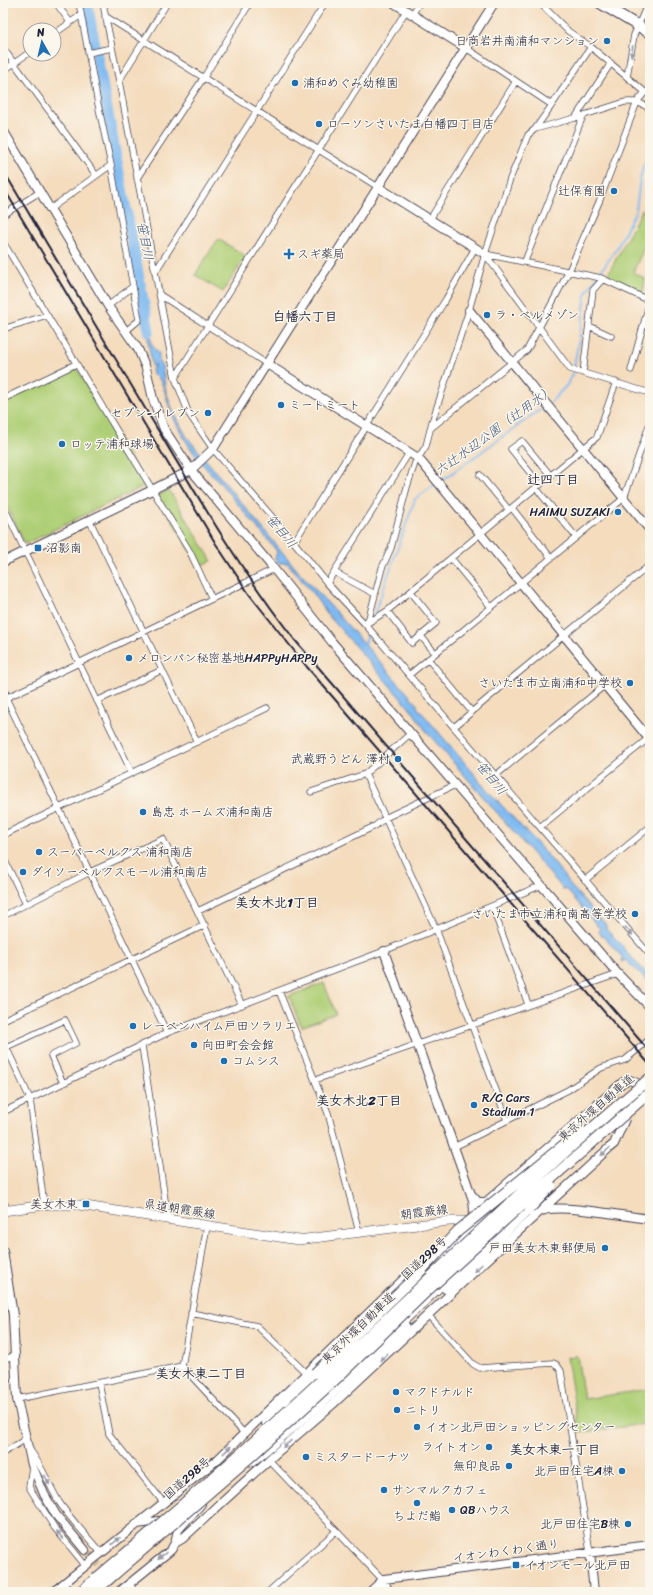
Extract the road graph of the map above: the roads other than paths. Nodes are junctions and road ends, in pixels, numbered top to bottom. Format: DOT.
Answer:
graph roads {
  1 [pos="56,3"];
  2 [pos="79,3"];
  3 [pos="167,3"];
  4 [pos="250,3"];
  5 [pos="325,3"];
  6 [pos="394,3"];
  7 [pos="419,3"];
  8 [pos="494,3"];
  9 [pos="540,3"];
  10 [pos="600,3"];
  11 [pos="648,3"];
  12 [pos="105,4"];
  13 [pos="409,13"];
  14 [pos="81,15"];
  15 [pos="105,16"];
  16 [pos="70,22"];
  17 [pos="637,25"];
  18 [pos="62,28"];
  19 [pos="650,33"];
  20 [pos="144,41"];
  21 [pos="591,47"];
  22 [pos="3,48"];
  23 [pos="466,48"];
  24 [pos="110,49"];
  25 [pos="89,53"];
  26 [pos="22,58"];
  27 [pos="14,63"];
  28 [pos="611,63"];
  29 [pos="3,71"];
  30 [pos="204,77"];
  31 [pos="627,77"];
  32 [pos="119,81"];
  33 [pos="516,81"];
  34 [pos="648,93"];
  35 [pos="637,102"];
  36 [pos="552,105"];
  37 [pos="650,108"];
  38 [pos="258,111"];
  39 [pos="583,116"];
  40 [pos="575,118"];
  41 [pos="536,129"];
  42 [pos="3,130"];
  43 [pos="318,149"];
  44 [pos="111,165"];
  45 [pos="96,175"];
  46 [pos="137,178"];
  47 [pos="378,186"];
  48 [pos="40,192"];
  49 [pos="50,209"];
  50 [pos="3,215"];
  51 [pos="430,219"];
  52 [pos="3,242"];
  53 [pos="475,248"];
  54 [pos="485,254"];
  55 [pos="525,261"];
  56 [pos="569,271"];
  57 [pos="155,272"];
  58 [pos="603,279"];
  59 [pos="132,287"];
  60 [pos="160,295"];
  61 [pos="650,301"];
  62 [pos="108,306"];
  63 [pos="469,310"];
  64 [pos="46,314"];
  65 [pos="208,326"];
  66 [pos="589,326"];
  67 [pos="539,328"];
  68 [pos="3,329"];
  69 [pos="126,331"];
  70 [pos="611,336"];
  71 [pos="512,363"];
  72 [pos="76,364"];
  73 [pos="267,364"];
  74 [pos="631,370"];
  75 [pos="583,373"];
  76 [pos="175,378"];
  77 [pos="616,382"];
  78 [pos="650,393"];
  79 [pos="3,399"];
  80 [pos="650,422"];
  81 [pos="366,426"];
  82 [pos="431,428"];
  83 [pos="582,449"];
  84 [pos="211,450"];
  85 [pos="409,452"];
  86 [pos="418,458"];
  87 [pos="192,468"];
  88 [pos="480,475"];
  89 [pos="551,476"];
  90 [pos="538,486"];
  91 [pos="152,490"];
  92 [pos="624,498"];
  93 [pos="3,505"];
  94 [pos="510,509"];
  95 [pos="90,521"];
  96 [pos="650,530"];
  97 [pos="480,534"];
  98 [pos="576,537"];
  99 [pos="294,542"];
  100 [pos="26,552"];
  101 [pos="451,558"];
  102 [pos="551,558"];
  103 [pos="3,562"];
  104 [pos="650,565"];
  105 [pos="274,569"];
  106 [pos="334,572"];
  107 [pos="327,583"];
  108 [pos="521,583"];
  109 [pos="411,592"];
  110 [pos="375,594"];
  111 [pos="212,599"];
  112 [pos="491,607"];
  113 [pos="387,611"];
  114 [pos="365,624"];
  115 [pos="144,632"];
  116 [pos="564,635"];
  117 [pos="420,636"];
  118 [pos="434,653"];
  119 [pos="428,659"];
  120 [pos="78,663"];
  121 [pos="162,670"];
  122 [pos="409,675"];
  123 [pos="605,685"];
  124 [pos="4,696"];
  125 [pos="97,701"];
  126 [pos="267,708"];
  127 [pos="472,712"];
  128 [pos="454,728"];
  129 [pos="411,733"];
  130 [pos="650,739"];
  131 [pos="197,742"];
  132 [pos="132,773"];
  133 [pos="364,774"];
  134 [pos="495,776"];
  135 [pos="455,785"];
  136 [pos="311,792"];
  137 [pos="59,808"];
  138 [pos="386,818"];
  139 [pos="540,827"];
  140 [pos="650,827"];
  141 [pos="3,835"];
  142 [pos="3,857"];
  143 [pos="90,872"];
  144 [pos="585,880"];
  145 [pos="542,885"];
  146 [pos="26,904"];
  147 [pos="492,906"];
  148 [pos="198,911"];
  149 [pos="3,916"];
  150 [pos="205,925"];
  151 [pos="436,929"];
  152 [pos="384,951"];
  153 [pos="650,955"];
  154 [pos="132,958"];
  155 [pos="618,974"];
  156 [pos="279,991"];
  157 [pos="528,1004"];
  158 [pos="242,1005"];
  159 [pos="650,1007"];
  160 [pos="3,1020"];
  161 [pos="471,1025"];
  162 [pos="167,1033"];
  163 [pos="3,1040"];
  164 [pos="650,1040"];
  165 [pos="418,1045"];
  166 [pos="142,1046"];
  167 [pos="6,1048"];
  168 [pos="650,1076"];
  169 [pos="315,1080"];
  170 [pos="63,1083"];
  171 [pos="637,1083"];
  172 [pos="650,1092"];
  173 [pos="650,1096"];
  174 [pos="30,1099"];
  175 [pos="3,1112"];
  176 [pos="624,1119"];
  177 [pos="507,1120"];
  178 [pos="610,1126"];
  179 [pos="454,1147"];
  180 [pos="507,1183"];
  181 [pos="470,1191"];
  182 [pos="561,1192"];
  183 [pos="3,1201"];
  184 [pos="504,1201"];
  185 [pos="44,1205"];
  186 [pos="569,1209"];
  187 [pos="5,1211"];
  188 [pos="539,1212"];
  189 [pos="168,1220"];
  190 [pos="650,1220"];
  191 [pos="475,1224"];
  192 [pos="207,1226"];
  193 [pos="357,1233"];
  194 [pos="494,1234"];
  195 [pos="3,1251"];
  196 [pos="444,1257"];
  197 [pos="191,1313"];
  198 [pos="428,1315"];
  199 [pos="15,1356"];
  200 [pos="3,1359"];
  201 [pos="182,1366"];
  202 [pos="311,1373"];
  203 [pos="99,1383"];
  204 [pos="17,1400"];
  205 [pos="267,1423"];
  206 [pos="244,1433"];
  207 [pos="27,1443"];
  208 [pos="3,1452"];
  209 [pos="269,1460"];
  210 [pos="252,1461"];
  211 [pos="32,1466"];
  212 [pos="163,1502"];
  213 [pos="202,1504"];
  214 [pos="158,1521"];
  215 [pos="136,1524"];
  216 [pos="336,1531"];
  217 [pos="175,1543"];
  218 [pos="650,1545"];
  219 [pos="85,1550"];
  220 [pos="136,1551"];
  221 [pos="590,1552"];
  222 [pos="101,1553"];
  223 [pos="85,1565"];
  224 [pos="383,1580"];
  225 [pos="129,1584"];
  226 [pos="53,1592"];
  227 [pos="73,1592"];
  228 [pos="80,1592"];
  229 [pos="94,1592"];
  230 [pos="100,1592"];
  231 [pos="119,1592"];
  232 [pos="136,1592"];
  233 [pos="268,1592"];
  234 [pos="370,1592"];
  235 [pos="389,1592"];
  236 [pos="594,1592"];
  1 -- 16 [label="street"];
  2 -- 14 [label="street"];
  3 -- 20 [label="street"];
  4 -- 30 [label="street"];
  5 -- 38 [label="street"];
  6 -- 13 [label="street"];
  7 -- 13 [label="street"];
  8 -- 23 [label="street"];
  9 -- 21 [label="street"];
  10 -- 17 [label="highway"];
  11 -- 17 [label="street"];
  12 -- 15 [label="street"];
  13 -- 23 [label="street"];
  13 -- 43 [label="street"];
  14 -- 16 [label="street"];
  14 -- 25 [label="street"];
  15 -- 20 [label="street"];
  15 -- 24 [label="street"];
  16 -- 18 [label="street"];
  17 -- 19 [label="highway"];
  17 -- 31 [label="street, one-way"];
  20 -- 30 [label="street"];
  20 -- 32 [label="street"];
  21 -- 28 [label="street"];
  21 -- 36 [label="street"];
  22 -- 27 [label="street"];
  23 -- 33 [label="street"];
  23 -- 47 [label="street"];
  24 -- 25 [label="street"];
  24 -- 32 [label="street"];
  25 -- 44 [label="street"];
  26 -- 27 [label="street"];
  27 -- 29 [label="street"];
  27 -- 45 [label="street"];
  28 -- 31 [label="street"];
  28 -- 40 [label="street"];
  30 -- 38 [label="street"];
  30 -- 46 [label="street"];
  31 -- 34 [label="street"];
  32 -- 46 [label="street"];
  33 -- 36 [label="street"];
  33 -- 51 [label="street"];
  34 -- 35 [label="street"];
  35 -- 37 [label="street"];
  35 -- 39 [label="street"];
  35 -- 56 [label="street"];
  36 -- 41 [label="street"];
  38 -- 43 [label="street"];
  38 -- 57 [label="street"];
  39 -- 40 [label="street"];
  39 -- 55 [label="street"];
  40 -- 41 [label="street"];
  41 -- 54 [label="street"];
  42 -- 48 [label="street"];
  43 -- 47 [label="street"];
  43 -- 65 [label="street"];
  44 -- 45 [label="street"];
  44 -- 59 [label="street"];
  45 -- 49 [label="street"];
  46 -- 57 [label="street"];
  47 -- 51 [label="street"];
  47 -- 73 [label="street"];
  48 -- 49 [label="street"];
  48 -- 50 [label="street"];
  49 -- 62 [label="street"];
  51 -- 53 [label="street"];
  52 -- 64 [label="street"];
  53 -- 54 [label="street"];
  53 -- 81 [label="street"];
  54 -- 55 [label="street"];
  54 -- 63 [label="street"];
  54 -- 67 [label="street"];
  55 -- 56 [label="street"];
  56 -- 58 [label="street"];
  56 -- 67 [label="street"];
  57 -- 60 [label="street"];
  58 -- 61 [label="street"];
  58 -- 66 [label="street"];
  59 -- 62 [label="street"];
  59 -- 69 [label="street"];
  60 -- 65 [label="street"];
  60 -- 76 [label="street"];
  61 -- 74 [label="street"];
  62 -- 69 [label="street"];
  63 -- 71 [label="street"];
  63 -- 82 [label="street"];
  64 -- 68 [label="street"];
  64 -- 72 [label="street"];
  65 -- 73 [label="street"];
  65 -- 76 [label="street"];
  66 -- 70 [label="street"];
  66 -- 75 [label="street"];
  67 -- 71 [label="street"];
  67 -- 75 [label="street"];
  69 -- 87 [label="street"];
  71 -- 82 [label="street"];
  71 -- 83 [label="street"];
  72 -- 79 [label="street"];
  72 -- 91 [label="street"];
  73 -- 81 [label="street"];
  73 -- 84 [label="street"];
  75 -- 77 [label="street"];
  76 -- 84 [label="street"];
  77 -- 78 [label="street"];
  77 -- 83 [label="street"];
  80 -- 92 [label="street"];
  81 -- 85 [label="street"];
  81 -- 99 [label="street"];
  82 -- 86 [label="street"];
  83 -- 89 [label="street"];
  83 -- 92 [label="street"];
  84 -- 87 [label="street"];
  84 -- 99 [label="street"];
  85 -- 86 [label="street"];
  85 -- 106 [label="street"];
  86 -- 97 [label="street"];
  86 -- 110 [label="street"];
  87 -- 91 [label="street"];
  87 -- 105 [label="street"];
  88 -- 94 [label="street"];
  89 -- 90 [label="street"];
  89 -- 90 [label="street"];
  90 -- 94 [label="street"];
  90 -- 98 [label="street"];
  91 -- 95 [label="street"];
  91 -- 111 [label="street"];
  92 -- 96 [label="street"];
  92 -- 98 [label="street"];
  93 -- 100 [label="street"];
  94 -- 97 [label="street"];
  94 -- 102 [label="street"];
  95 -- 100 [label="street"];
  95 -- 115 [label="street"];
  97 -- 101 [label="street"];
  97 -- 108 [label="street"];
  98 -- 102 [label="street"];
  99 -- 107 [label="street"];
  100 -- 103 [label="street"];
  100 -- 120 [label="street"];
  101 -- 109 [label="street"];
  101 -- 112 [label="street"];
  102 -- 108 [label="street"];
  104 -- 116 [label="street"];
  105 -- 111 [label="street"];
  105 -- 129 [label="street"];
  106 -- 107 [label="street"];
  106 -- 110 [label="street"];
  107 -- 114 [label="street"];
  108 -- 112 [label="street"];
  108 -- 116 [label="street"];
  109 -- 113 [label="street"];
  109 -- 117 [label="street"];
  110 -- 114 [label="street"];
  111 -- 115 [label="street"];
  112 -- 118 [label="street"];
  113 -- 114 [label="street"];
  113 -- 117 [label="street"];
  114 -- 122 [label="street"];
  115 -- 120 [label="street"];
  115 -- 121 [label="street"];
  116 -- 123 [label="street"];
  116 -- 127 [label="street"];
  117 -- 118 [label="street"];
  118 -- 119 [label="street"];
  119 -- 122 [label="street"];
  119 -- 127 [label="street"];
  120 -- 124 [label="street"];
  120 -- 125 [label="street"];
  121 -- 125 [label="street"];
  121 -- 131 [label="street"];
  122 -- 128 [label="street"];
  123 -- 130 [label="street"];
  123 -- 134 [label="street"];
  124 -- 137 [label="street"];
  125 -- 132 [label="street"];
  126 -- 131 [label="street"];
  127 -- 128 [label="street"];
  128 -- 134 [label="street"];
  129 -- 133 [label="street"];
  129 -- 135 [label="street"];
  130 -- 139 [label="street"];
  131 -- 132 [label="street"];
  132 -- 137 [label="street"];
  133 -- 136 [label="street"];
  133 -- 138 [label="street"];
  134 -- 139 [label="street"];
  135 -- 138 [label="street"];
  135 -- 145 [label="street"];
  137 -- 141 [label="street"];
  137 -- 143 [label="street"];
  138 -- 148 [label="street"];
  138 -- 151 [label="street"];
  139 -- 144 [label="street"];
  140 -- 144 [label="street"];
  142 -- 146 [label="street"];
  143 -- 146 [label="street"];
  143 -- 148 [label="street"];
  143 -- 154 [label="street"];
  144 -- 153 [label="street, one-way"];
  145 -- 147 [label="street"];
  145 -- 155 [label="street"];
  146 -- 149 [label="street"];
  147 -- 151 [label="street"];
  147 -- 157 [label="street"];
  148 -- 150 [label="street"];
  150 -- 154 [label="street"];
  150 -- 158 [label="street"];
  151 -- 152 [label="street"];
  151 -- 161 [label="street"];
  152 -- 156 [label="street"];
  152 -- 165 [label="street"];
  154 -- 160 [label="street"];
  154 -- 162 [label="street"];
  155 -- 157 [label="street"];
  155 -- 159 [label="street"];
  156 -- 158 [label="street"];
  156 -- 169 [label="street"];
  157 -- 161 [label="street"];
  158 -- 162 [label="street"];
  161 -- 165 [label="street"];
  161 -- 177 [label="street"];
  162 -- 166 [label="street"];
  163 -- 167 [label="street"];
  164 -- 177 [label="street"];
  165 -- 169 [label="street"];
  165 -- 179 [label="street"];
  166 -- 170 [label="street"];
  166 -- 189 [label="street"];
  167 -- 170 [label="street"];
  167 -- 174 [label="street"];
  168 -- 171 [label="highway, 国道298号"];
  168 -- 202 [label="highway, bridge"];
  168 -- 220 [label="highway, 東京外環自動車道, bridge"];
  169 -- 193 [label="street"];
  170 -- 174 [label="street"];
  171 -- 173 [label="main road"];
  171 -- 180 [label="street"];
  171 -- 184 [label="highway, 国道298号"];
  172 -- 178 [label="highway, 東京外環自動車道, bridge"];
  173 -- 176 [label="highway"];
  174 -- 175 [label="street"];
  174 -- 185 [label="street"];
  176 -- 182 [label="street, one-way"];
  176 -- 194 [label="highway"];
  177 -- 179 [label="street"];
  178 -- 210 [label="highway, bridge"];
  178 -- 220 [label="highway, 東京外環自動車道, bridge"];
  179 -- 181 [label="street"];
  180 -- 181 [label="street"];
  180 -- 184 [label="street"];
  181 -- 191 [label="street"];
  182 -- 186 [label="street"];
  182 -- 188 [label="street"];
  183 -- 187 [label="street"];
  184 -- 191 [label="highway, 国道298号"];
  185 -- 187 [label="main road, 県道朝霞蕨線"];
  185 -- 189 [label="main road, 県道朝霞蕨線"];
  186 -- 188 [label="street"];
  186 -- 190 [label="street"];
  188 -- 198 [label="street, one-way"];
  189 -- 192 [label="main road, 県道朝霞蕨線"];
  191 -- 193 [label="main road, 朝霞蕨線"];
  191 -- 194 [label="main road, 朝霞蕨線"];
  191 -- 196 [label="highway, 国道298号"];
  192 -- 193 [label="main road, 県道朝霞蕨線"];
  192 -- 197 [label="street"];
  194 -- 210 [label="highway"];
  195 -- 199 [label="street"];
  196 -- 202 [label="street"];
  196 -- 205 [label="highway, 国道298号"];
  197 -- 201 [label="street"];
  197 -- 202 [label="street"];
  198 -- 209 [label="street, one-way"];
  198 -- 221 [label="street"];
  199 -- 200 [label="street"];
  199 -- 204 [label="street"];
  201 -- 203 [label="street"];
  201 -- 206 [label="street"];
  202 -- 205 [label="highway"];
  202 -- 206 [label="street"];
  203 -- 204 [label="street"];
  203 -- 212 [label="street"];
  204 -- 207 [label="street"];
  205 -- 214 [label="highway, 国道298号"];
  212 -- 206 [label="street, one-way"];
  207 -- 208 [label="street"];
  207 -- 211 [label="street"];
  207 -- 222 [label="street, one-way"];
  209 -- 216 [label="street"];
  209 -- 217 [label="street"];
  210 -- 213 [label="highway"];
  211 -- 219 [label="street"];
  223 -- 211 [label="street, one-way"];
  212 -- 215 [label="street"];
  213 -- 217 [label="street"];
  213 -- 230 [label="highway"];
  214 -- 215 [label="street"];
  214 -- 227 [label="highway, 国道298号"];
  222 -- 215 [label="street, one-way"];
  216 -- 224 [label="street"];
  216 -- 233 [label="street"];
  217 -- 225 [label="street, one-way"];
  218 -- 221 [label="street, イオンわくわく通り"];
  220 -- 227 [label="highway, bridge"];
  220 -- 228 [label="highway, 東京外環自動車道, bridge"];
  220 -- 229 [label="highway, 東京外環自動車道, bridge"];
  220 -- 230 [label="highway, bridge"];
  221 -- 224 [label="street, イオンわくわく通り"];
  221 -- 236 [label="street"];
  222 -- 223 [label="street"];
  223 -- 226 [label="street"];
  224 -- 234 [label="street"];
  224 -- 235 [label="street"];
  225 -- 231 [label="street"];
  225 -- 232 [label="street"];
}
